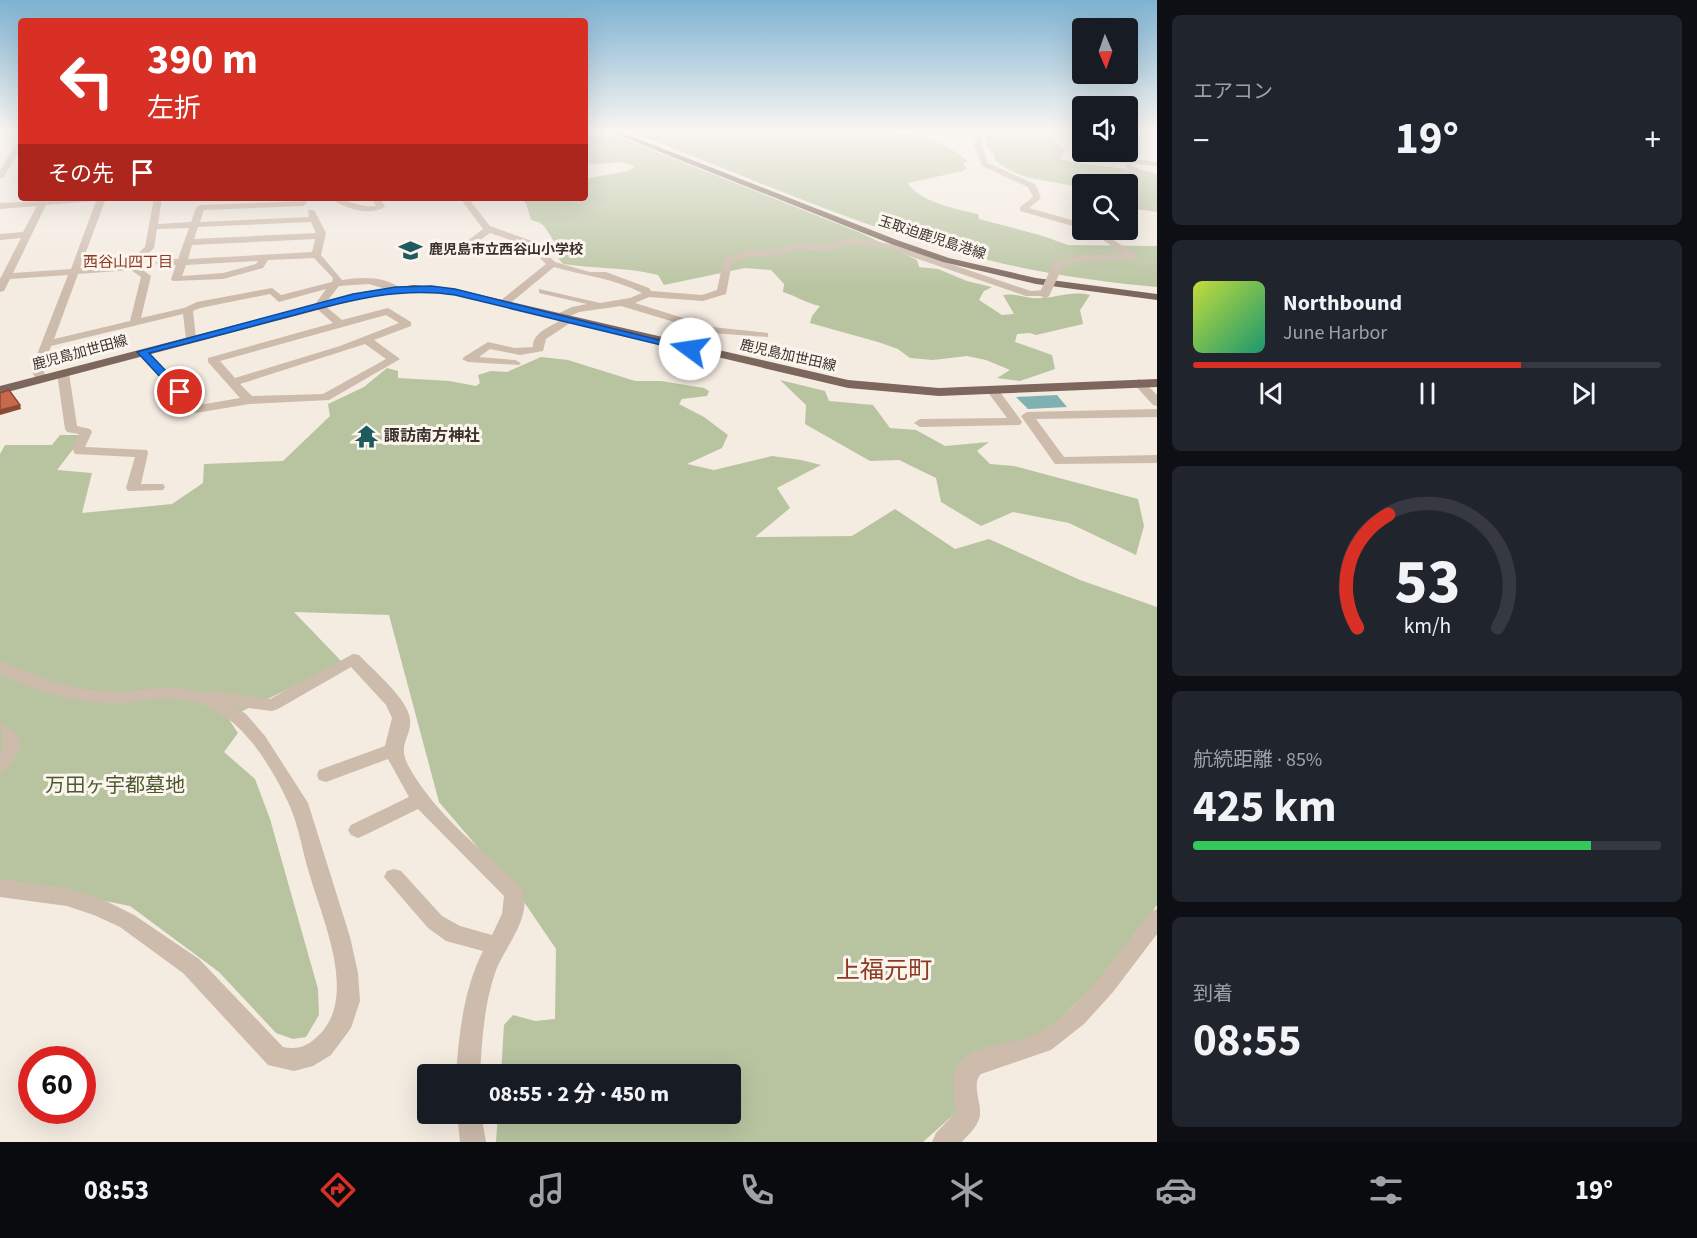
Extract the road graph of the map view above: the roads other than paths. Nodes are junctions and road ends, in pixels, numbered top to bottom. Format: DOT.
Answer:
graph roads {
  1 [pos="750,183"];
  2 [pos="753,183"];
  3 [pos="1026,183"];
  4 [pos="37,201"];
  5 [pos="43,201"];
  6 [pos="101,201"];
  7 [pos="157,201"];
  8 [pos="284,201"];
  9 [pos="305,201"];
  10 [pos="340,201"];
  11 [pos="378,201"];
  12 [pos="466,201"];
  13 [pos="220,202"];
  14 [pos="263,202"];
  15 [pos="0,206"];
  16 [pos="316,219"];
  17 [pos="1072,223"];
  18 [pos="195,224"];
  19 [pos="152,226"];
  20 [pos="489,229"];
  21 [pos="26,235"];
  22 [pos="320,236"];
  23 [pos="0,237"];
  24 [pos="1110,240"];
  25 [pos="189,242"];
  26 [pos="465,247"];
  27 [pos="316,255"];
  28 [pos="184,257"];
  29 [pos="162,258"];
  30 [pos="264,258"];
  31 [pos="14,260"];
  32 [pos="0,261"];
  33 [pos="552,264"];
  34 [pos="129,266"];
  35 [pos="75,270"];
  36 [pos="7,276"];
  37 [pos="218,277"];
  38 [pos="337,284"];
  39 [pos="225,288"];
  40 [pos="0,289"];
  41 [pos="396,289"];
  42 [pos="543,291"];
  43 [pos="1157,292"];
  44 [pos="648,294"];
  45 [pos="1157,297"];
  46 [pos="504,303"];
  47 [pos="620,303"];
  48 [pos="604,304"];
  49 [pos="319,306"];
  50 [pos="188,310"];
  51 [pos="564,318"];
  52 [pos="135,323"];
  53 [pos="340,324"];
  54 [pos="764,335"];
  55 [pos="191,339"];
  56 [pos="366,340"];
  57 [pos="48,344"];
  58 [pos="142,352"];
  59 [pos="515,363"];
  60 [pos="63,373"];
  61 [pos="41,379"];
  62 [pos="233,382"];
  63 [pos="1139,383"];
  64 [pos="1157,383"];
  65 [pos="0,390"];
  66 [pos="993,391"];
  67 [pos="249,400"];
  68 [pos="1157,402"];
  69 [pos="1157,413"];
  70 [pos="920,423"];
  71 [pos="1157,459"];
  72 [pos="158,487"];
  73 [pos="0,668"];
  74 [pos="200,696"];
  75 [pos="0,728"];
  76 [pos="394,750"];
  77 [pos="0,765"];
  78 [pos="326,775"];
  79 [pos="421,799"];
  80 [pos="358,830"];
  81 [pos="394,877"];
  82 [pos="0,888"];
  83 [pos="1157,918"];
  84 [pos="496,945"];
  85 [pos="469,1064"];
  86 [pos="471,1124"];
  87 [pos="474,1142"];
  88 [pos="945,1142"];
  1 -- 45 [label="main road, 玉取迫鹿児島港線"];
  2 -- 43 [label="main road, 玉取迫鹿児島港線"];
  3 -- 17 [label="street"];
  4 -- 15 [label="street"];
  5 -- 21 [label="street"];
  6 -- 35 [label="street"];
  7 -- 19 [label="street"];
  8 -- 14 [label="street"];
  9 -- 16 [label="street"];
  10 -- 11 [label="street"];
  12 -- 20 [label="street"];
  13 -- 14 [label="street"];
  13 -- 18 [label="street"];
  16 -- 18 [label="street"];
  16 -- 22 [label="street"];
  18 -- 19 [label="street"];
  18 -- 25 [label="street"];
  19 -- 34 [label="street"];
  20 -- 26 [label="street"];
  20 -- 33 [label="street"];
  21 -- 23 [label="street"];
  21 -- 31 [label="street"];
  22 -- 25 [label="street"];
  22 -- 27 [label="street"];
  24 -- 44 [label="street, bridge"];
  25 -- 28 [label="street"];
  27 -- 30 [label="street"];
  27 -- 38 [label="street"];
  28 -- 29 [label="street"];
  28 -- 30 [label="street"];
  28 -- 37 [label="street"];
  30 -- 37 [label="street"];
  31 -- 32 [label="street"];
  31 -- 36 [label="street"];
  33 -- 44 [label="street"];
  33 -- 46 [label="street"];
  34 -- 35 [label="street"];
  34 -- 52 [label="street"];
  35 -- 36 [label="street"];
  35 -- 57 [label="street"];
  36 -- 40 [label="street"];
  37 -- 39 [label="street"];
  38 -- 41 [label="street"];
  38 -- 49 [label="street"];
  38 -- 50 [label="street"];
  41 -- 46 [label="main road, 鹿児島加世田線"];
  41 -- 49 [label="main road, 鹿児島加世田線"];
  42 -- 48 [label="street"];
  44 -- 47 [label="street"];
  46 -- 51 [label="main road, 鹿児島加世田線"];
  47 -- 48 [label="street"];
  47 -- 54 [label="street"];
  48 -- 51 [label="street"];
  49 -- 53 [label="street"];
  49 -- 55 [label="main road, 鹿児島加世田線"];
  50 -- 52 [label="street"];
  50 -- 55 [label="street"];
  51 -- 59 [label="street"];
  51 -- 66 [label="main road, 鹿児島加世田線"];
  52 -- 57 [label="street"];
  53 -- 56 [label="street"];
  53 -- 62 [label="street"];
  55 -- 58 [label="main road, 鹿児島加世田線"];
  56 -- 62 [label="street"];
  56 -- 67 [label="street"];
  57 -- 61 [label="street"];
  58 -- 60 [label="main road, 鹿児島加世田線"];
  58 -- 67 [label="street"];
  60 -- 61 [label="main road, 鹿児島加世田線"];
  60 -- 72 [label="street"];
  61 -- 65 [label="main road, 鹿児島加世田線"];
  62 -- 67 [label="street"];
  63 -- 64 [label="main road, 鹿児島加世田線"];
  63 -- 66 [label="main road, 鹿児島加世田線"];
  63 -- 68 [label="street"];
  66 -- 70 [label="street"];
  69 -- 71 [label="street"];
  73 -- 74 [label="street"];
  74 -- 76 [label="street"];
  74 -- 82 [label="street"];
  75 -- 77 [label="street"];
  76 -- 78 [label="street"];
  76 -- 79 [label="street"];
  79 -- 80 [label="street"];
  79 -- 84 [label="street"];
  81 -- 84 [label="street"];
  83 -- 88 [label="street"];
  84 -- 85 [label="street"];
  86 -- 87 [label="street"];
}
